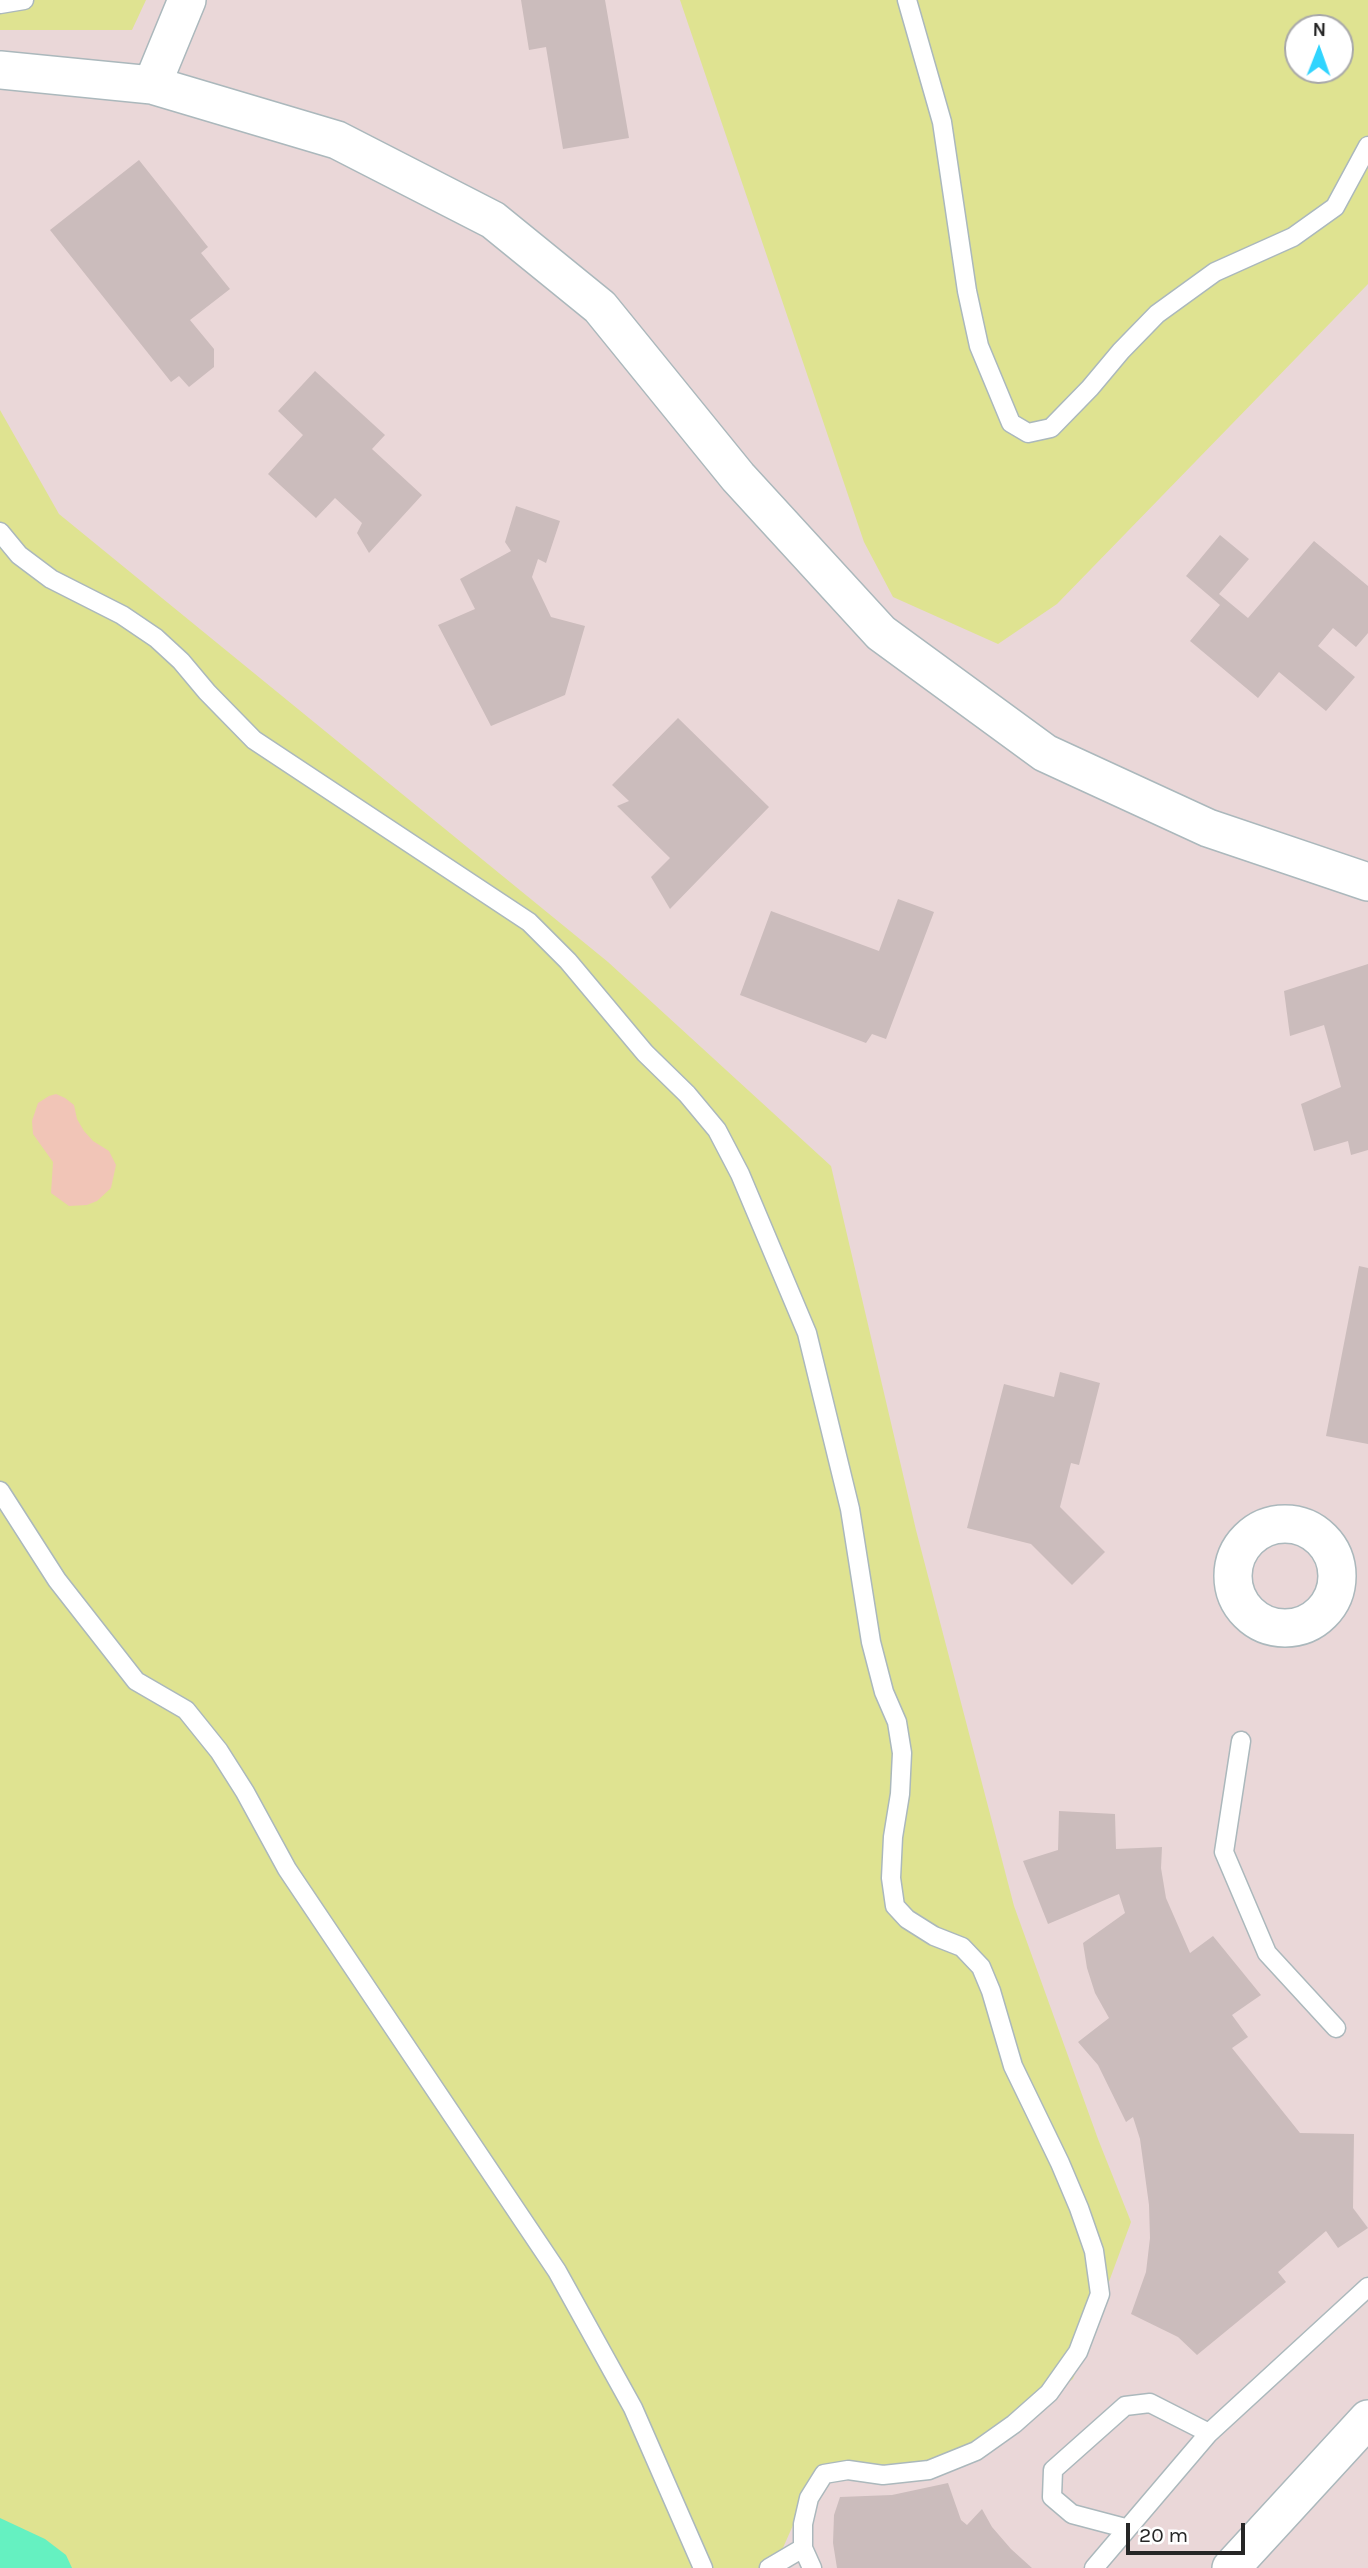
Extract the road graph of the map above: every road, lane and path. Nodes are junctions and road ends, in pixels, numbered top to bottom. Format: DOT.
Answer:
graph roads {
  1 [pos="24,0"];
  2 [pos="187,0"];
  3 [pos="907,0"];
  4 [pos="0,4"];
  5 [pos="0,70"];
  6 [pos="152,85"];
  7 [pos="1368,146"];
  8 [pos="0,533"];
  9 [pos="1368,882"];
  10 [pos="0,1492"];
  11 [pos="1241,1741"];
  12 [pos="1336,2028"];
  13 [pos="1368,2287"];
  14 [pos="1368,2419"];
  15 [pos="1209,2433"];
  16 [pos="1125,2528"];
  17 [pos="803,2548"];
  18 [pos="703,2568"];
  19 [pos="769,2568"];
  20 [pos="812,2568"];
  21 [pos="1094,2568"];
  22 [pos="1231,2568"];
  1 -- 4 [label="lane"];
  2 -- 6 [label="street"];
  3 -- 7 [label="lane"];
  5 -- 6 [label="street"];
  6 -- 9 [label="street"];
  8 -- 17 [label="lane"];
  10 -- 18 [label="lane"];
  11 -- 12 [label="lane"];
  13 -- 15 [label="lane"];
  14 -- 22 [label="street"];
  15 -- 16 [label="lane"];
  15 -- 16 [label="lane"];
  16 -- 21 [label="lane"];
  17 -- 19 [label="lane"];
  17 -- 20 [label="lane"];
}
